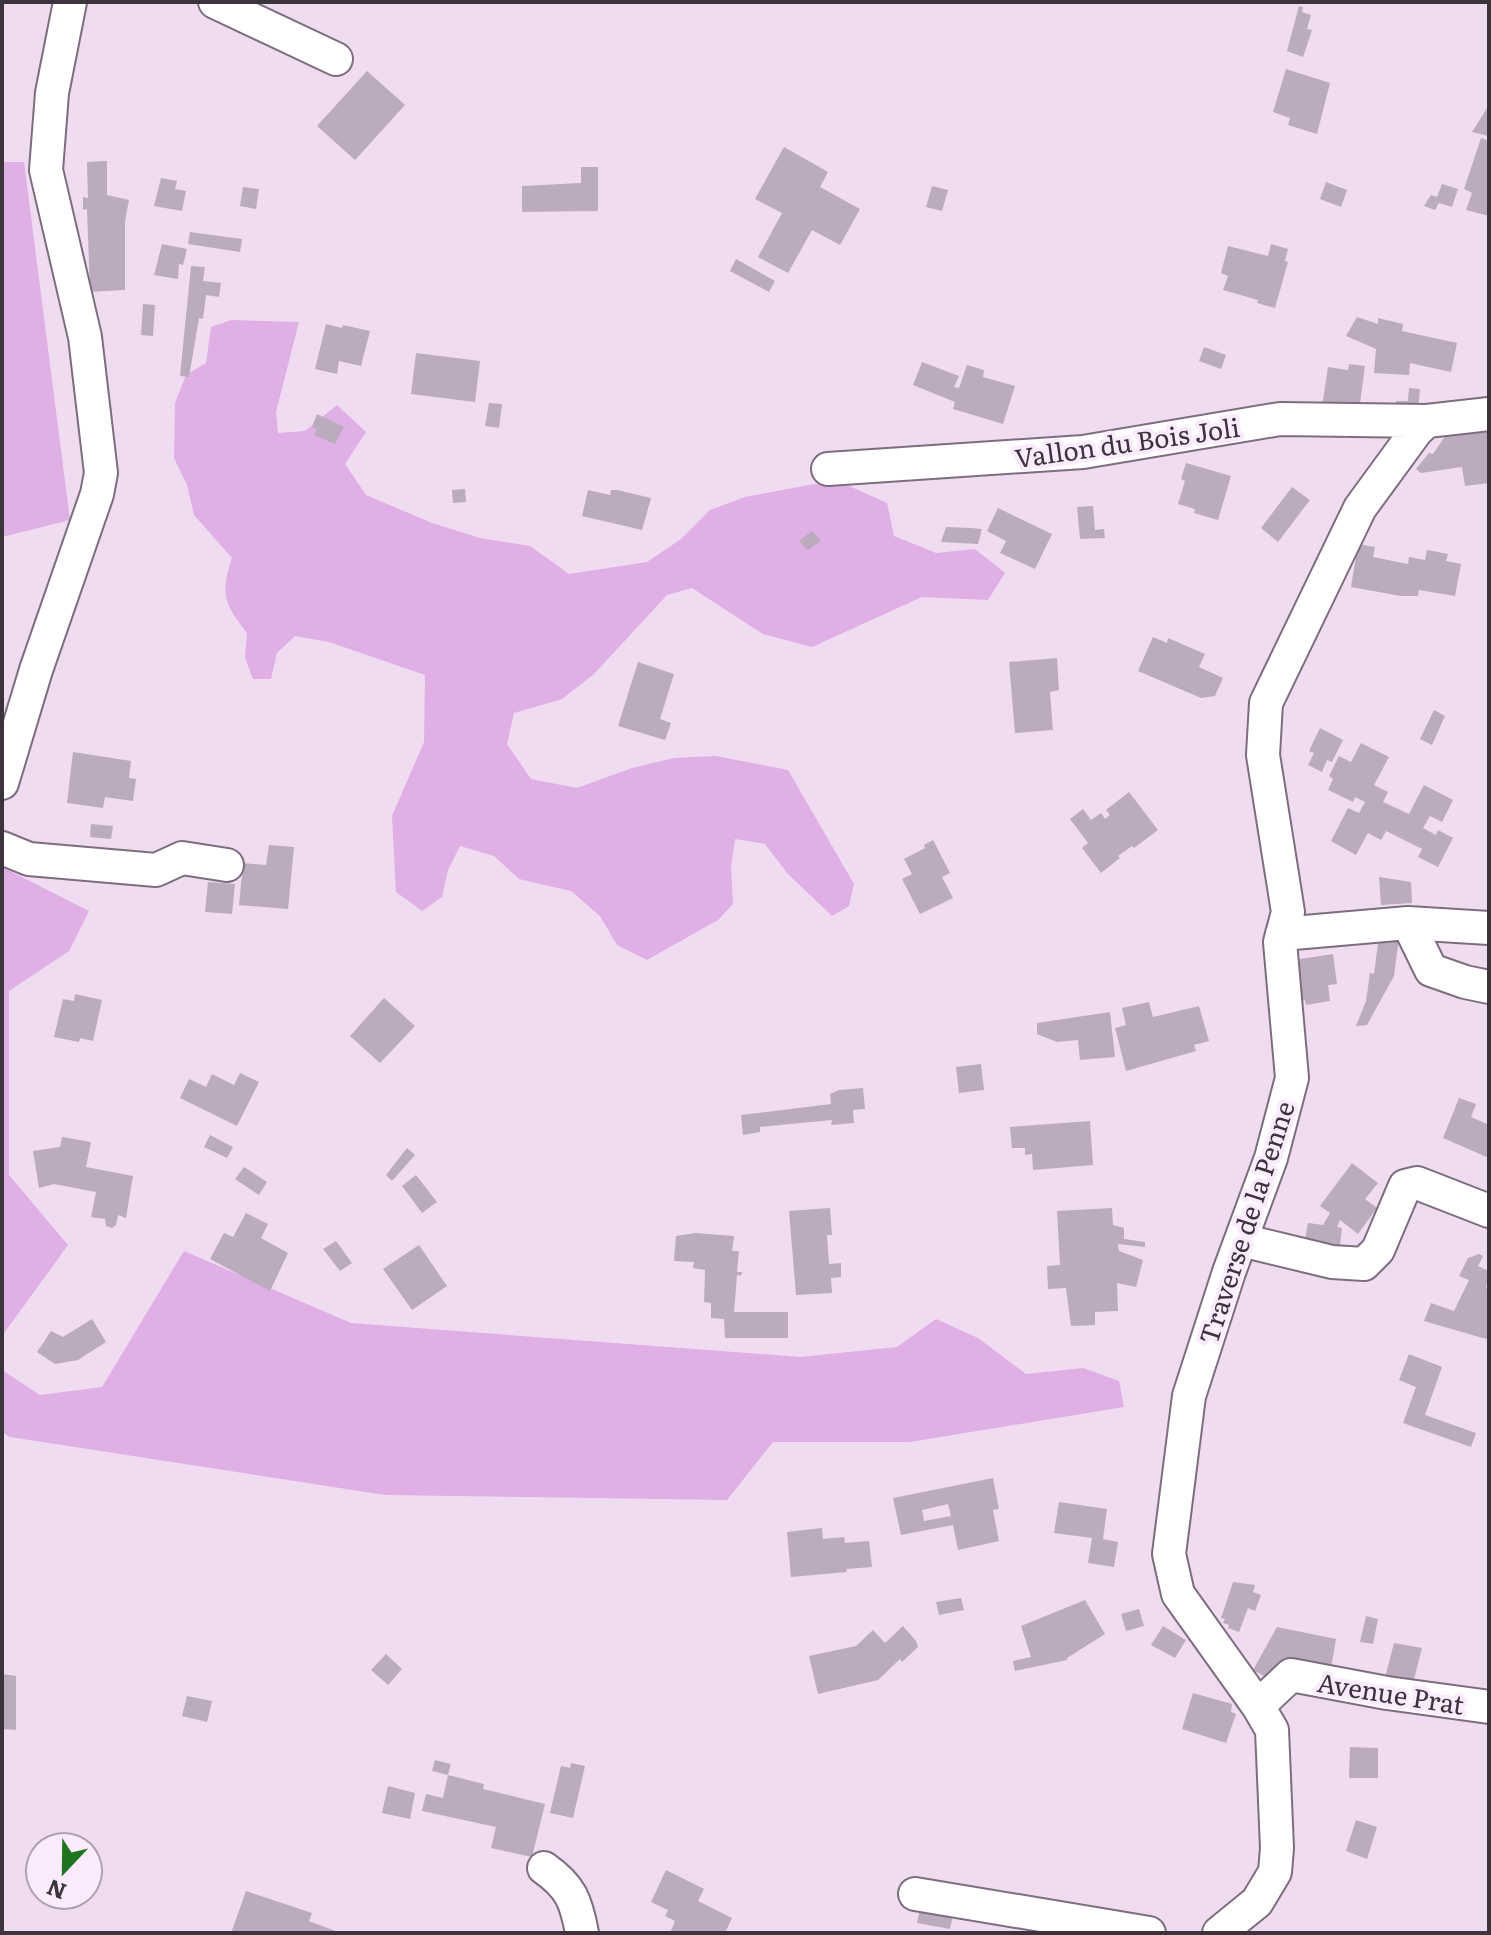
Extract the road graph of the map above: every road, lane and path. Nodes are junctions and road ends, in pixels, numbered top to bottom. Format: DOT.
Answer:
graph roads {
  1 [pos="70,2"];
  2 [pos="215,2"];
  3 [pos="336,59"];
  4 [pos="1489,414"];
  5 [pos="1427,421"];
  6 [pos="828,469"];
  7 [pos="2,783"];
  8 [pos="2,848"];
  9 [pos="227,865"];
  10 [pos="1489,909"];
  11 [pos="1408,923"];
  12 [pos="1489,928"];
  13 [pos="1282,934"];
  14 [pos="1489,987"];
  15 [pos="1489,1211"];
  16 [pos="1241,1240"];
  17 [pos="1258,1706"];
  18 [pos="1489,1707"];
  19 [pos="544,1868"];
  20 [pos="915,1894"];
  21 [pos="582,1933"];
  22 [pos="1149,1933"];
  23 [pos="1219,1933"];
  1 -- 7 [label="street"];
  2 -- 3 [label="street"];
  4 -- 5 [label="street"];
  5 -- 6 [label="street, Vallon du Bois Joli"];
  5 -- 13 [label="street, Traverse de la Penne"];
  8 -- 9 [label="street"];
  10 -- 11 [label="street"];
  11 -- 12 [label="street"];
  11 -- 13 [label="street"];
  11 -- 14 [label="street"];
  13 -- 16 [label="street, Traverse de la Penne"];
  15 -- 16 [label="street"];
  16 -- 17 [label="street, Traverse de la Penne"];
  17 -- 18 [label="street, Avenue Prat"];
  17 -- 23 [label="street, Traverse de la Penne"];
  19 -- 21 [label="street"];
  20 -- 22 [label="street"];
}
